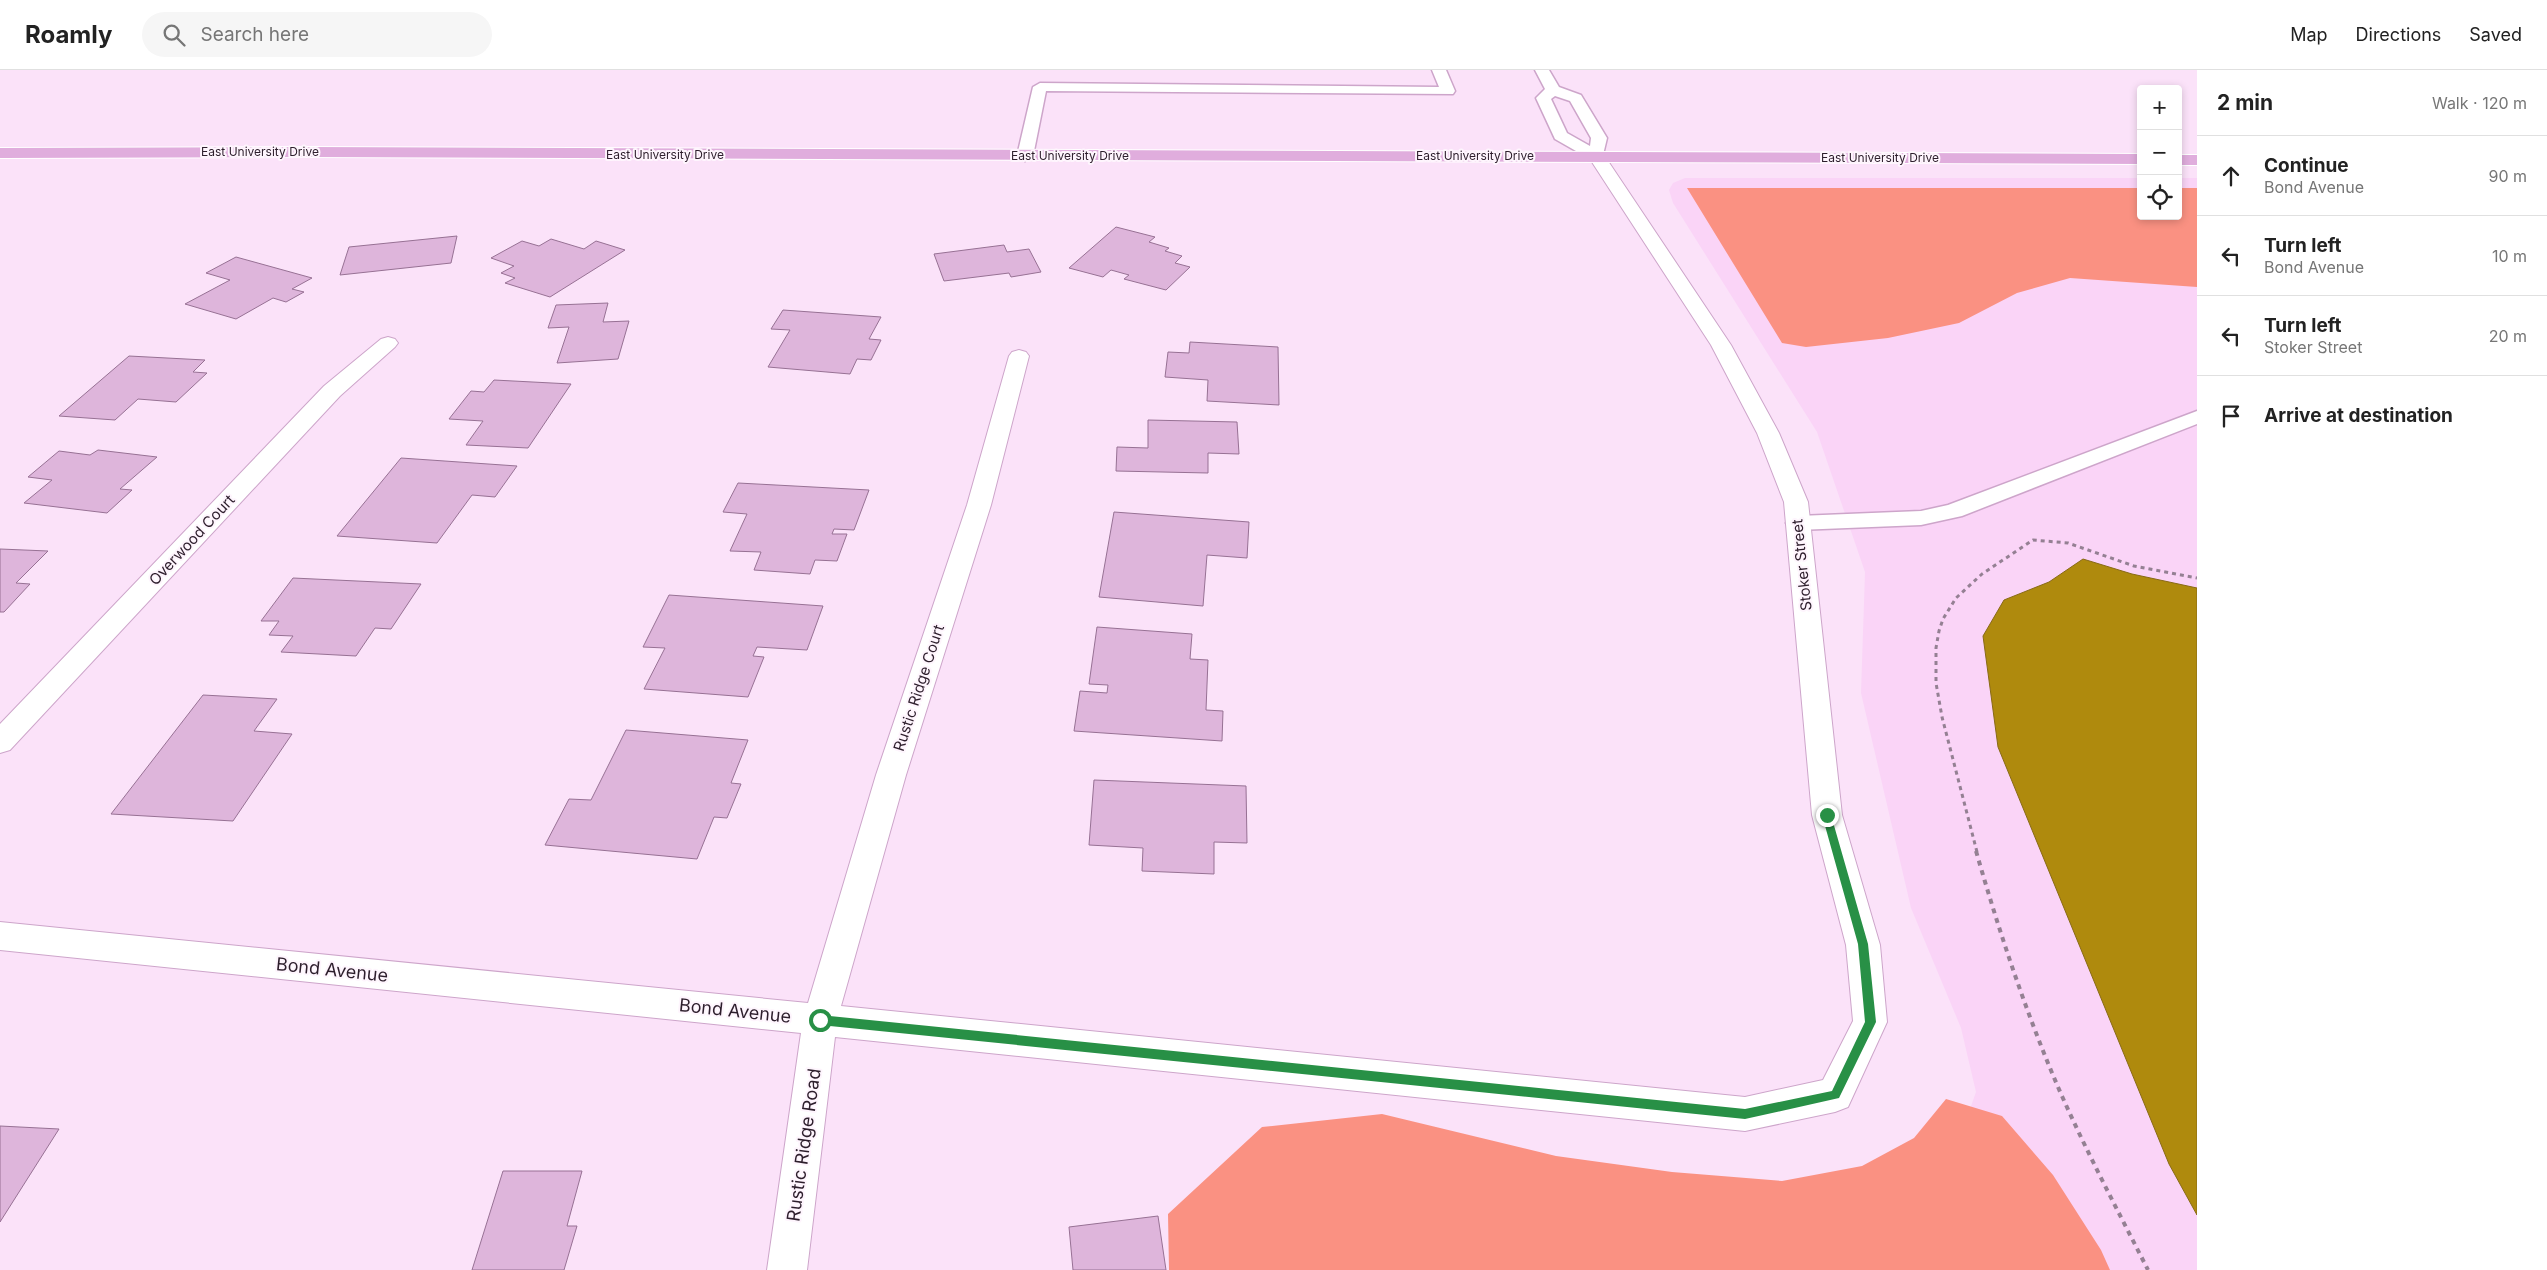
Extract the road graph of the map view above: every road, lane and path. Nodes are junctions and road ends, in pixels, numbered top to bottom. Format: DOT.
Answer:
graph roads {
  1 [pos="1193,70"];
  2 [pos="1439,70"];
  3 [pos="1542,70"];
  4 [pos="1195,88"];
  5 [pos="1553,90"];
  6 [pos="0,153"];
  7 [pos="1025,156"];
  8 [pos="1596,156"];
  9 [pos="2137,160"];
  10 [pos="2182,160"];
  11 [pos="2197,160"];
  12 [pos="388,343"];
  13 [pos="1019,356"];
  14 [pos="2197,417"];
  15 [pos="1798,524"];
  16 [pos="2197,578"];
  17 [pos="0,742"];
  18 [pos="0,936"];
  19 [pos="820,1020"];
  20 [pos="1870,1022"];
  21 [pos="787,1270"];
  22 [pos="2148,1270"];
  1 -- 4 [label="lane"];
  2 -- 4 [label="lane"];
  3 -- 5 [label="lane"];
  4 -- 7 [label="lane"];
  5 -- 8 [label="lane"];
  5 -- 8 [label="lane"];
  6 -- 7 [label="main road, East University Drive"];
  7 -- 8 [label="main road, East University Drive"];
  8 -- 9 [label="main road, East University Drive"];
  8 -- 15 [label="street, Stoker Street"];
  10 -- 11 [label="main road"];
  12 -- 17 [label="street, Overwood Court"];
  13 -- 19 [label="street, Rustic Ridge Court"];
  14 -- 15 [label="lane"];
  15 -- 20 [label="street, Stoker Street"];
  16 -- 22 [label="path"];
  18 -- 19 [label="street, Bond Avenue"];
  19 -- 20 [label="street, Bond Avenue"];
  19 -- 21 [label="street, Rustic Ridge Road"];
}
